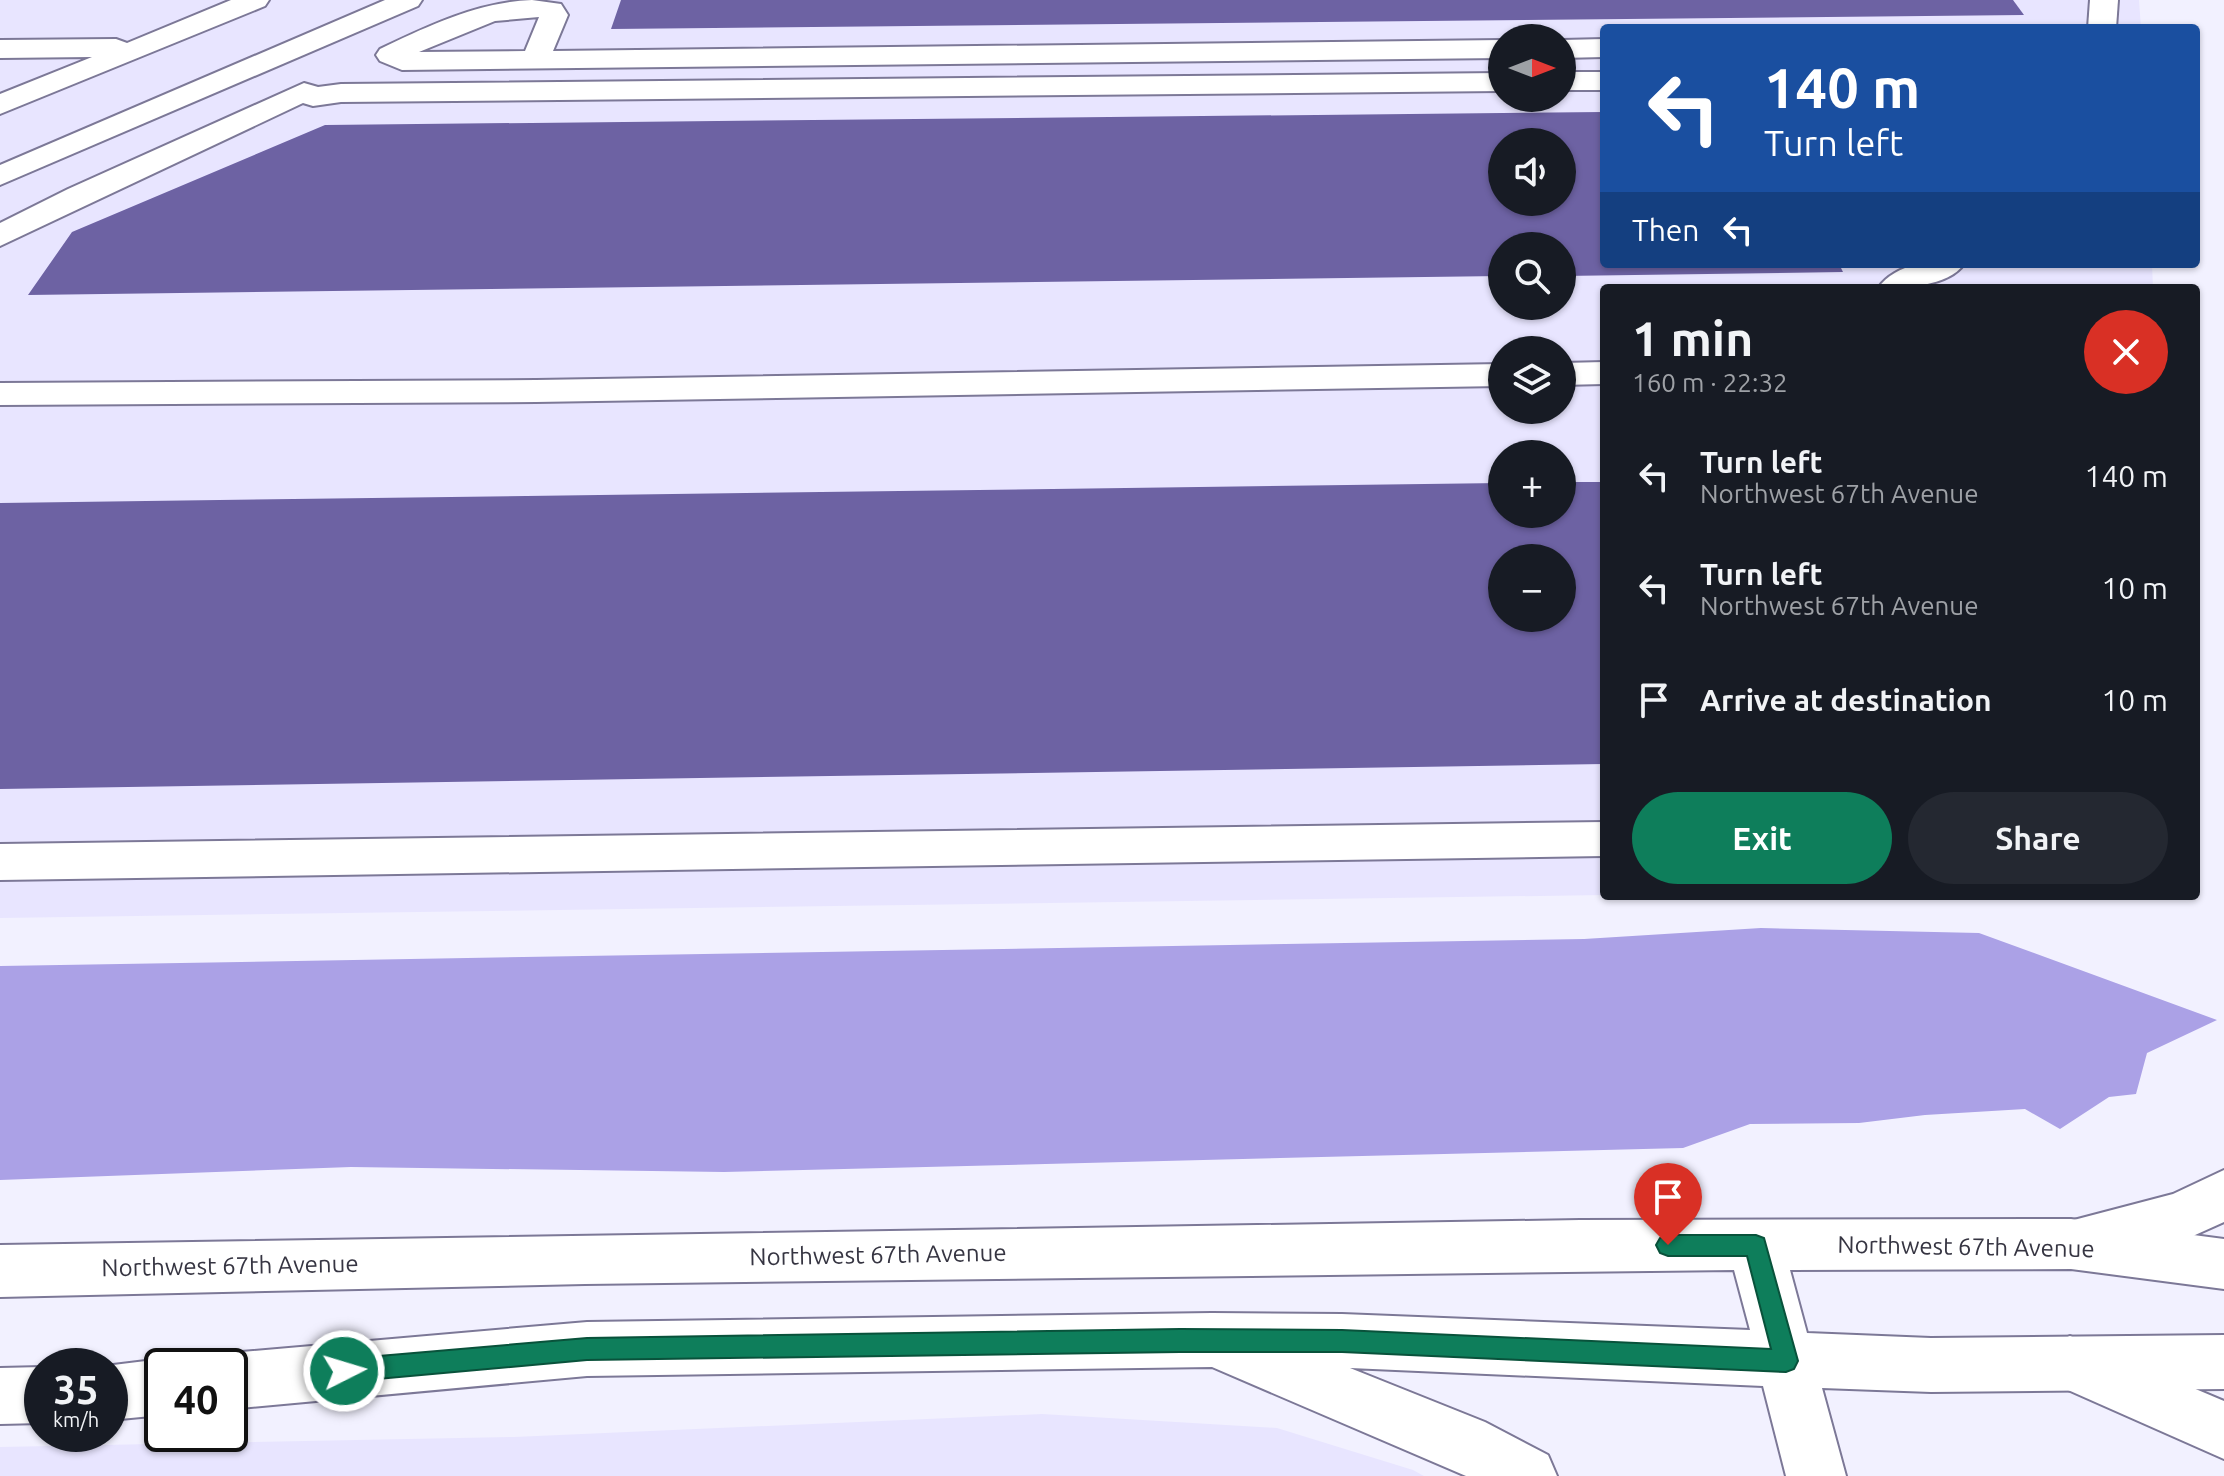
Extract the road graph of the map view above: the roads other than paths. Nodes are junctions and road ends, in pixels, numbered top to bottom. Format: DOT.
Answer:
graph roads {
  1 [pos="255,0"];
  2 [pos="408,0"];
  3 [pos="2104,0"];
  4 [pos="2102,24"];
  5 [pos="139,48"];
  6 [pos="1600,48"];
  7 [pos="0,49"];
  8 [pos="1488,49"];
  9 [pos="1576,49"];
  10 [pos="1291,51"];
  11 [pos="390,55"];
  12 [pos="536,58"];
  13 [pos="253,67"];
  14 [pos="1576,81"];
  15 [pos="1600,81"];
  16 [pos="1488,82"];
  17 [pos="1298,86"];
  18 [pos="304,92"];
  19 [pos="0,105"];
  20 [pos="0,176"];
  21 [pos="0,236"];
  22 [pos="1936,268"];
  23 [pos="1901,284"];
  24 [pos="1600,373"];
  25 [pos="1576,374"];
  26 [pos="1488,375"];
  27 [pos="0,394"];
  28 [pos="1600,839"];
  29 [pos="0,862"];
  30 [pos="2224,1194"];
  31 [pos="2071,1244"];
  32 [pos="1756,1245"];
  33 [pos="2224,1264"];
  34 [pos="0,1271"];
  35 [pos="1212,1340"];
  36 [pos="1786,1361"];
  37 [pos="2224,1362"];
  38 [pos="2070,1363"];
  39 [pos="248,1379"];
  40 [pos="24,1395"];
  41 [pos="0,1396"];
  42 [pos="2224,1430"];
  43 [pos="1527,1476"];
  44 [pos="1816,1476"];
  1 -- 5 [label="street"];
  2 -- 13 [label="street"];
  3 -- 4 [label="street"];
  5 -- 7 [label="street"];
  5 -- 19 [label="street"];
  6 -- 9 [label="street"];
  8 -- 10 [label="street"];
  10 -- 12 [label="street"];
  10 -- 17 [label="street"];
  11 -- 12 [label="street"];
  11 -- 12 [label="street"];
  11 -- 18 [label="street"];
  13 -- 18 [label="street"];
  13 -- 20 [label="street"];
  14 -- 15 [label="street"];
  16 -- 17 [label="street"];
  17 -- 18 [label="street"];
  18 -- 21 [label="street"];
  22 -- 23 [label="street"];
  24 -- 25 [label="street"];
  26 -- 27 [label="street"];
  28 -- 29 [label="street"];
  30 -- 31 [label="street"];
  31 -- 32 [label="street, Northwest 67th Avenue"];
  31 -- 33 [label="street, Northwest 67th Avenue"];
  32 -- 34 [label="street, Northwest 67th Avenue"];
  32 -- 36 [label="street"];
  35 -- 36 [label="street"];
  35 -- 39 [label="street"];
  35 -- 43 [label="street"];
  36 -- 38 [label="street"];
  36 -- 44 [label="street"];
  37 -- 38 [label="street"];
  38 -- 42 [label="street"];
  40 -- 41 [label="street"];
}
